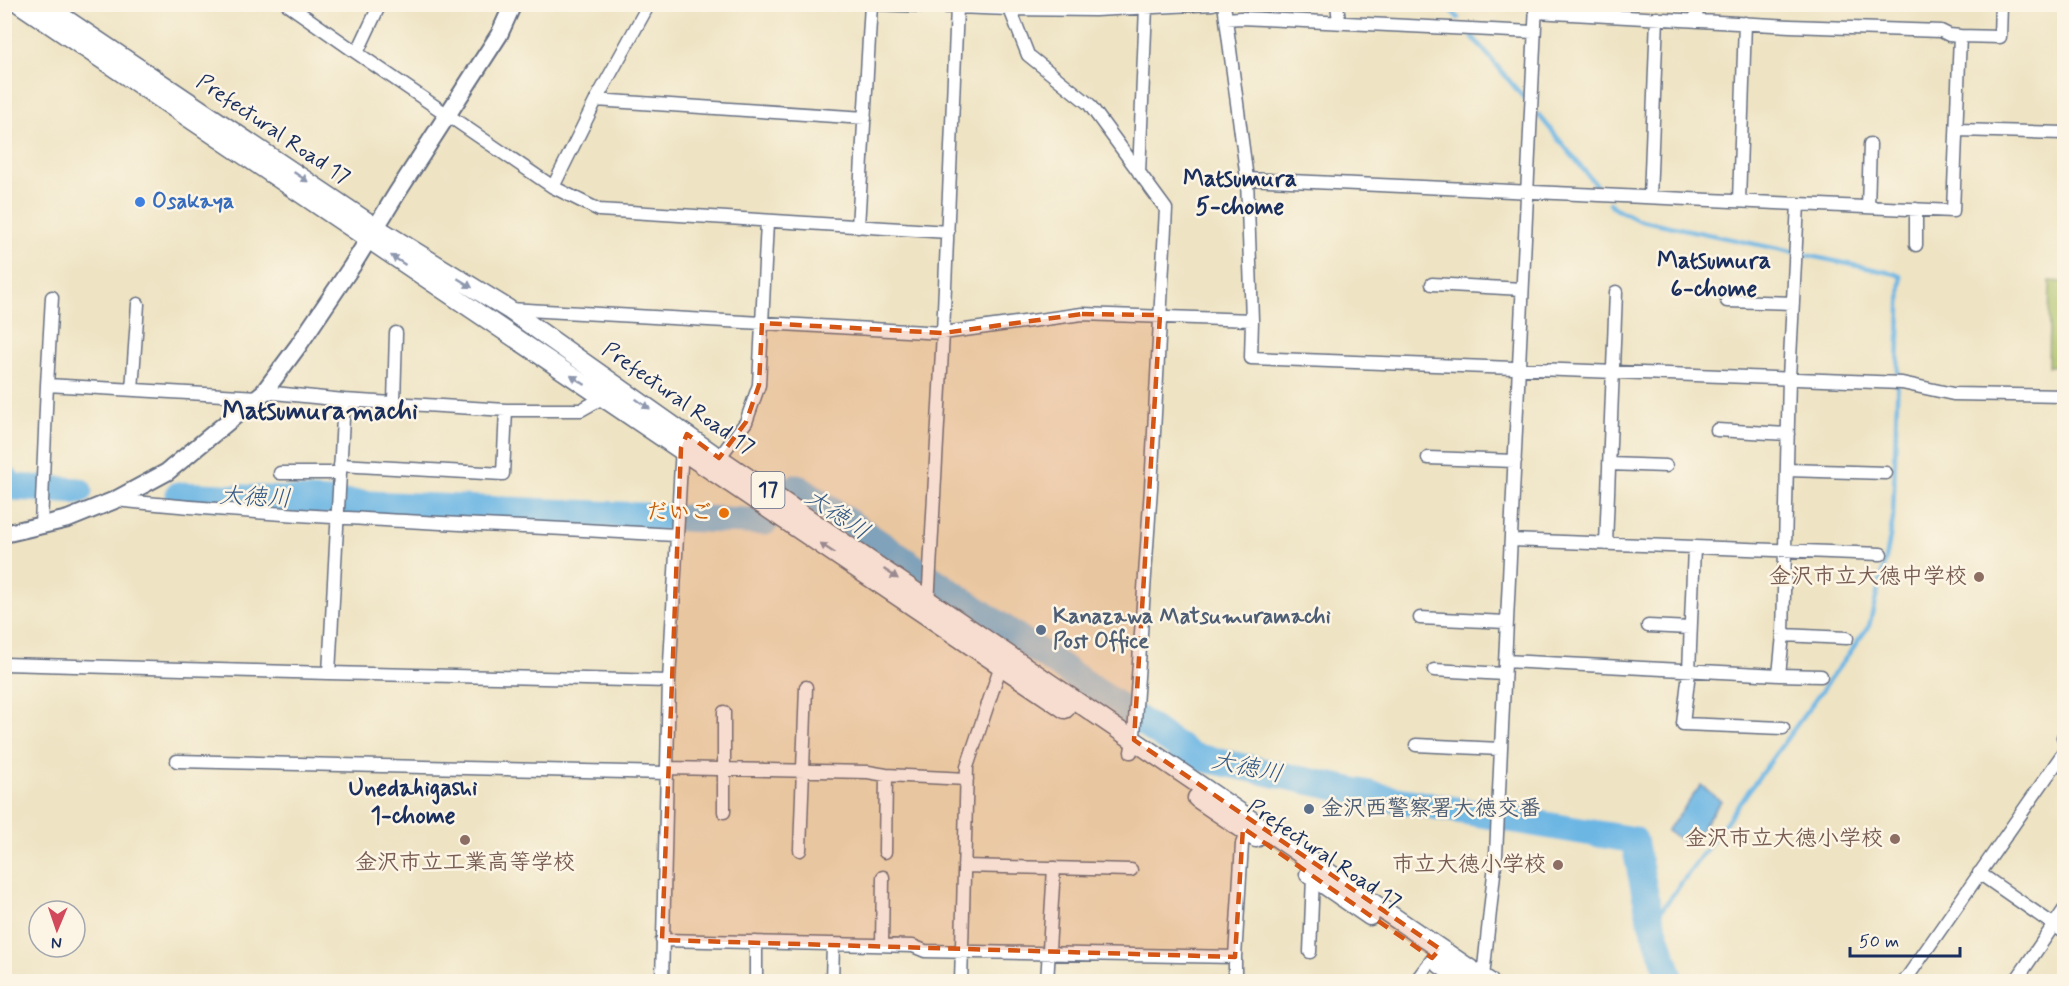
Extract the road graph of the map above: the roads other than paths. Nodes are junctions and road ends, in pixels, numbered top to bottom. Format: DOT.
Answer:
graph roads {
  1 [pos="20,4"];
  2 [pos="43,4"];
  3 [pos="287,4"];
  4 [pos="380,4"];
  5 [pos="513,4"];
  6 [pos="649,4"];
  7 [pos="872,4"];
  8 [pos="1213,4"];
  9 [pos="1224,4"];
  10 [pos="1337,4"];
  11 [pos="1697,4"];
  12 [pos="2001,4"];
  13 [pos="1010,7"];
  14 [pos="1121,7"];
  15 [pos="1146,7"];
  16 [pos="957,8"];
  17 [pos="1535,8"];
  18 [pos="1617,10"];
  19 [pos="1657,18"];
  20 [pos="1226,20"];
  21 [pos="1339,21"];
  22 [pos="1696,21"];
  23 [pos="1745,23"];
  24 [pos="1534,32"];
  25 [pos="1960,36"];
  26 [pos="357,53"];
  27 [pos="596,100"];
  28 [pos="448,116"];
  29 [pos="864,118"];
  30 [pos="1957,129"];
  31 [pos="2064,133"];
  32 [pos="1870,144"];
  33 [pos="1139,172"];
  34 [pos="1247,179"];
  35 [pos="553,187"];
  36 [pos="1526,191"];
  37 [pos="1650,197"];
  38 [pos="1739,201"];
  39 [pos="1798,204"];
  40 [pos="1868,207"];
  41 [pos="1916,209"];
  42 [pos="767,222"];
  43 [pos="858,227"];
  44 [pos="948,232"];
  45 [pos="372,234"];
  46 [pos="1916,245"];
  47 [pos="1432,284"];
  48 [pos="1522,289"];
  49 [pos="1616,292"];
  50 [pos="52,297"];
  51 [pos="1727,301"];
  52 [pos="1793,303"];
  53 [pos="138,304"];
  54 [pos="508,309"];
  55 [pos="1160,315"];
  56 [pos="1252,320"];
  57 [pos="762,323"];
  58 [pos="396,333"];
  59 [pos="944,333"];
  60 [pos="1519,369"];
  61 [pos="1612,372"];
  62 [pos="1789,378"];
  63 [pos="46,385"];
  64 [pos="132,390"];
  65 [pos="608,390"];
  66 [pos="261,394"];
  67 [pos="2064,396"];
  68 [pos="344,400"];
  69 [pos="394,402"];
  70 [pos="506,410"];
  71 [pos="1717,430"];
  72 [pos="1788,434"];
  73 [pos="684,441"];
  74 [pos="719,458"];
  75 [pos="1428,458"];
  76 [pos="1515,461"];
  77 [pos="1609,464"];
  78 [pos="1666,466"];
  79 [pos="340,469"];
  80 [pos="1787,470"];
  81 [pos="280,473"];
  82 [pos="1886,473"];
  83 [pos="115,500"];
  84 [pos="337,516"];
  85 [pos="41,525"];
  86 [pos="4,534"];
  87 [pos="676,535"];
  88 [pos="1511,540"];
  89 [pos="1605,544"];
  90 [pos="1694,548"];
  91 [pos="1785,551"];
  92 [pos="1881,554"];
  93 [pos="928,599"];
  94 [pos="1420,618"];
  95 [pos="1506,622"];
  96 [pos="1648,626"];
  97 [pos="1690,628"];
  98 [pos="1783,635"];
  99 [pos="1847,638"];
  100 [pos="1003,659"];
  101 [pos="1504,661"];
  102 [pos="4,663"];
  103 [pos="1434,670"];
  104 [pos="1689,672"];
  105 [pos="329,673"];
  106 [pos="1504,674"];
  107 [pos="1779,675"];
  108 [pos="1821,676"];
  109 [pos="669,681"];
  110 [pos="806,687"];
  111 [pos="724,712"];
  112 [pos="1783,728"];
  113 [pos="1133,739"];
  114 [pos="1416,745"];
  115 [pos="1500,748"];
  116 [pos="2064,752"];
  117 [pos="177,761"];
  118 [pos="723,769"];
  119 [pos="667,770"];
  120 [pos="804,771"];
  121 [pos="886,776"];
  122 [pos="967,779"];
  123 [pos="724,812"];
  124 [pos="1250,826"];
  125 [pos="800,850"];
  126 [pos="885,852"];
  127 [pos="964,866"];
  128 [pos="1054,868"];
  129 [pos="1131,870"];
  130 [pos="1317,872"];
  131 [pos="1979,873"];
  132 [pos="883,877"];
  133 [pos="2064,910"];
  134 [pos="2060,928"];
  135 [pos="662,940"];
  136 [pos="756,942"];
  137 [pos="833,944"];
  138 [pos="882,945"];
  139 [pos="962,950"];
  140 [pos="1047,952"];
  141 [pos="1310,952"];
  142 [pos="1436,954"];
  143 [pos="1235,957"];
  144 [pos="1480,980"];
  145 [pos="662,981"];
  146 [pos="756,981"];
  147 [pos="832,981"];
  148 [pos="961,981"];
  149 [pos="1047,981"];
  150 [pos="1235,981"];
  151 [pos="1415,981"];
  152 [pos="1904,981"];
  153 [pos="2015,981"];
  1 -- 45 [label="main road, Prefectural Road 17 / 17"];
  2 -- 45 [label="main road, Prefectural Road 17 / 17, one-way"];
  3 -- 26 [label="street"];
  4 -- 26 [label="street"];
  5 -- 28 [label="street"];
  6 -- 27 [label="street"];
  7 -- 16 [label="street"];
  7 -- 29 [label="street"];
  8 -- 15 [label="street"];
  9 -- 20 [label="street"];
  10 -- 21 [label="street"];
  11 -- 22 [label="street"];
  12 -- 25 [label="street"];
  13 -- 14 [label="street"];
  13 -- 16 [label="street"];
  13 -- 33 [label="street"];
  14 -- 15 [label="street"];
  15 -- 33 [label="street"];
  16 -- 44 [label="street"];
  17 -- 18 [label="street"];
  17 -- 24 [label="street"];
  18 -- 19 [label="street"];
  19 -- 22 [label="street"];
  19 -- 37 [label="street"];
  20 -- 21 [label="street"];
  20 -- 34 [label="street"];
  21 -- 24 [label="street"];
  22 -- 23 [label="street"];
  23 -- 25 [label="street"];
  23 -- 38 [label="street"];
  24 -- 36 [label="street"];
  25 -- 30 [label="street"];
  26 -- 28 [label="street"];
  27 -- 29 [label="street"];
  27 -- 35 [label="street"];
  28 -- 35 [label="street"];
  28 -- 45 [label="street"];
  29 -- 43 [label="street"];
  30 -- 31 [label="street"];
  30 -- 41 [label="street"];
  32 -- 40 [label="street"];
  33 -- 55 [label="street"];
  34 -- 36 [label="street"];
  34 -- 56 [label="street"];
  35 -- 42 [label="street"];
  36 -- 37 [label="street"];
  36 -- 48 [label="street"];
  37 -- 38 [label="street"];
  38 -- 39 [label="street"];
  39 -- 40 [label="street"];
  39 -- 52 [label="street"];
  40 -- 41 [label="street"];
  41 -- 46 [label="street"];
  42 -- 43 [label="street"];
  42 -- 57 [label="street"];
  43 -- 44 [label="street"];
  44 -- 59 [label="street"];
  45 -- 54 [label="main road, Prefectural Road 17 / 17, one-way"];
  65 -- 45 [label="main road, Prefectural Road 17 / 17, one-way"];
  45 -- 66 [label="street"];
  47 -- 48 [label="street"];
  48 -- 60 [label="street"];
  49 -- 61 [label="street"];
  50 -- 63 [label="street"];
  51 -- 52 [label="street"];
  52 -- 62 [label="street"];
  53 -- 64 [label="street"];
  54 -- 57 [label="street"];
  54 -- 65 [label="main road, Prefectural Road 17 / 17"];
  55 -- 56 [label="street"];
  55 -- 59 [label="street"];
  55 -- 113 [label="street"];
  56 -- 60 [label="street"];
  57 -- 59 [label="street"];
  57 -- 74 [label="street"];
  58 -- 69 [label="street"];
  59 -- 93 [label="street"];
  60 -- 61 [label="street"];
  60 -- 76 [label="street"];
  61 -- 62 [label="street"];
  61 -- 77 [label="street"];
  62 -- 67 [label="street"];
  62 -- 72 [label="street"];
  63 -- 64 [label="street"];
  63 -- 85 [label="street"];
  64 -- 66 [label="street"];
  65 -- 70 [label="street"];
  65 -- 73 [label="main road, Prefectural Road 17 / 17"];
  66 -- 68 [label="street"];
  66 -- 83 [label="street"];
  68 -- 69 [label="street"];
  68 -- 79 [label="street"];
  69 -- 70 [label="street"];
  70 -- 79 [label="street"];
  71 -- 72 [label="street"];
  72 -- 80 [label="street"];
  73 -- 74 [label="main road, Prefectural Road 17 / 17"];
  73 -- 87 [label="street"];
  93 -- 73 [label="main road, Prefectural Road 17 / 17, one-way"];
  74 -- 93 [label="main road, Prefectural Road 17 / 17, one-way"];
  75 -- 76 [label="street"];
  76 -- 88 [label="street"];
  77 -- 78 [label="street"];
  77 -- 89 [label="street"];
  79 -- 81 [label="street"];
  79 -- 84 [label="street"];
  80 -- 82 [label="street"];
  80 -- 91 [label="street"];
  83 -- 84 [label="street"];
  83 -- 85 [label="street"];
  84 -- 87 [label="street"];
  84 -- 105 [label="street"];
  85 -- 86 [label="street"];
  87 -- 109 [label="street"];
  88 -- 89 [label="street"];
  88 -- 95 [label="street"];
  89 -- 90 [label="street"];
  90 -- 91 [label="street"];
  90 -- 97 [label="street"];
  91 -- 92 [label="street"];
  91 -- 98 [label="street"];
  93 -- 100 [label="main road, Prefectural Road 17 / 17"];
  94 -- 95 [label="street"];
  95 -- 101 [label="street"];
  96 -- 97 [label="street"];
  97 -- 104 [label="street"];
  98 -- 99 [label="street"];
  98 -- 107 [label="street"];
  100 -- 113 [label="main road, Prefectural Road 17 / 17"];
  100 -- 122 [label="street"];
  101 -- 104 [label="street"];
  101 -- 106 [label="street"];
  102 -- 105 [label="street"];
  103 -- 106 [label="street"];
  104 -- 107 [label="street"];
  104 -- 112 [label="street"];
  105 -- 109 [label="street"];
  106 -- 115 [label="street"];
  107 -- 108 [label="street"];
  109 -- 119 [label="street"];
  110 -- 120 [label="street"];
  111 -- 118 [label="street"];
  113 -- 124 [label="main road, Prefectural Road 17 / 17"];
  114 -- 115 [label="street"];
  115 -- 144 [label="street"];
  116 -- 131 [label="street"];
  117 -- 119 [label="street"];
  118 -- 119 [label="street"];
  118 -- 120 [label="street"];
  118 -- 123 [label="street"];
  119 -- 135 [label="street"];
  120 -- 121 [label="street"];
  120 -- 125 [label="street"];
  121 -- 122 [label="street"];
  121 -- 126 [label="street"];
  122 -- 127 [label="street"];
  124 -- 130 [label="main road, Prefectural Road 17 / 17"];
  124 -- 143 [label="street"];
  127 -- 128 [label="street"];
  127 -- 139 [label="street"];
  128 -- 129 [label="street"];
  128 -- 140 [label="street"];
  130 -- 141 [label="street"];
  130 -- 142 [label="main road, Prefectural Road 17 / 17"];
  131 -- 134 [label="street"];
  131 -- 152 [label="street"];
  132 -- 138 [label="street"];
  133 -- 134 [label="street"];
  134 -- 153 [label="street"];
  135 -- 136 [label="street"];
  135 -- 145 [label="street"];
  136 -- 137 [label="street"];
  136 -- 146 [label="street"];
  137 -- 138 [label="street"];
  137 -- 147 [label="street"];
  138 -- 139 [label="street"];
  139 -- 140 [label="street"];
  139 -- 148 [label="street"];
  140 -- 143 [label="street"];
  140 -- 149 [label="street"];
  142 -- 144 [label="main road, Prefectural Road 17 / 17"];
  142 -- 151 [label="street"];
  143 -- 150 [label="street"];
}
